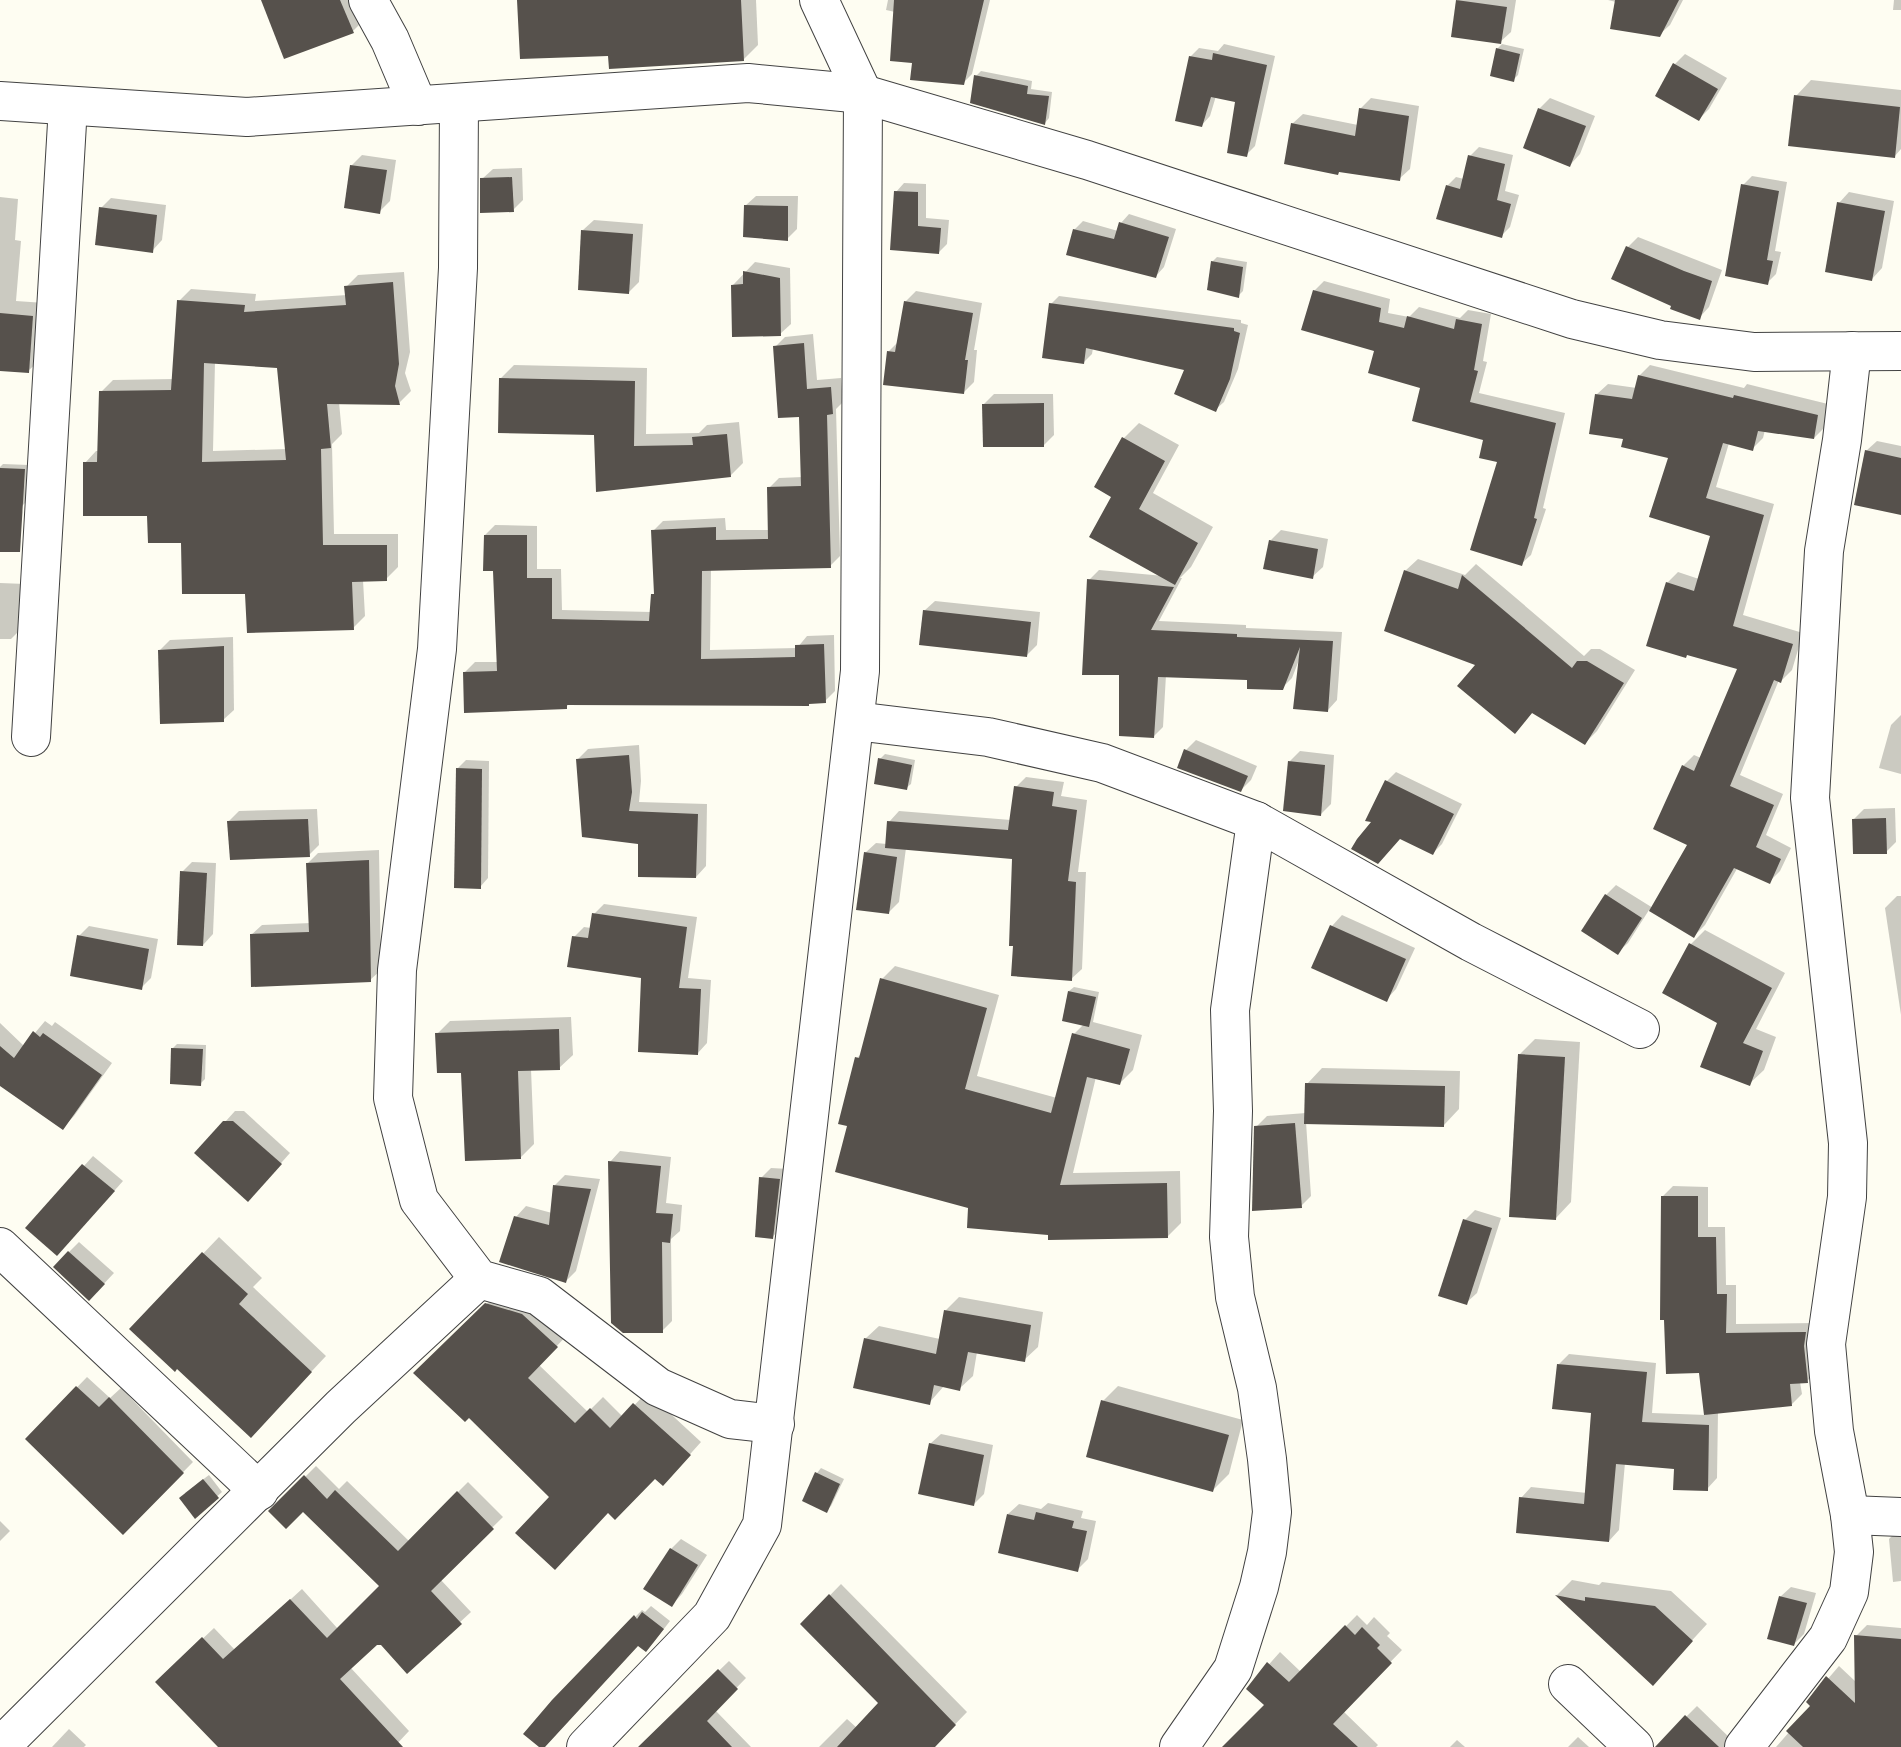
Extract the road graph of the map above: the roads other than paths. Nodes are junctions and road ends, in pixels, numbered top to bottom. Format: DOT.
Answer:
graph roads {
  1 [pos="368,0"];
  2 [pos="819,0"];
  3 [pos="863,94"];
  4 [pos="0,101"];
  5 [pos="459,103"];
  6 [pos="68,106"];
  7 [pos="418,106"];
  8 [pos="1852,351"];
  9 [pos="1901,351"];
  10 [pos="855,721"];
  11 [pos="31,737"];
  12 [pos="1256,821"];
  13 [pos="1640,1029"];
  14 [pos="0,1247"];
  15 [pos="479,1279"];
  16 [pos="775,1424"];
  17 [pos="258,1492"];
  18 [pos="1850,1515"];
  19 [pos="1901,1517"];
  20 [pos="1568,1684"];
  21 [pos="0,1747"];
  22 [pos="586,1747"];
  23 [pos="1179,1747"];
  24 [pos="1634,1747"];
  25 [pos="1744,1747"];
  1 -- 7 [label="street"];
  2 -- 3 [label="street"];
  3 -- 5 [label="street"];
  3 -- 8 [label="street"];
  3 -- 10 [label="street"];
  4 -- 6 [label="street"];
  5 -- 7 [label="street"];
  5 -- 15 [label="street"];
  6 -- 7 [label="street"];
  6 -- 11 [label="street"];
  8 -- 9 [label="street"];
  8 -- 18 [label="street"];
  10 -- 12 [label="street"];
  10 -- 16 [label="street"];
  12 -- 13 [label="street"];
  12 -- 23 [label="street"];
  14 -- 17 [label="street"];
  15 -- 16 [label="street"];
  15 -- 17 [label="street"];
  16 -- 22 [label="street"];
  17 -- 21 [label="street"];
  18 -- 19 [label="street"];
  18 -- 25 [label="street"];
  20 -- 24 [label="street"];
}
